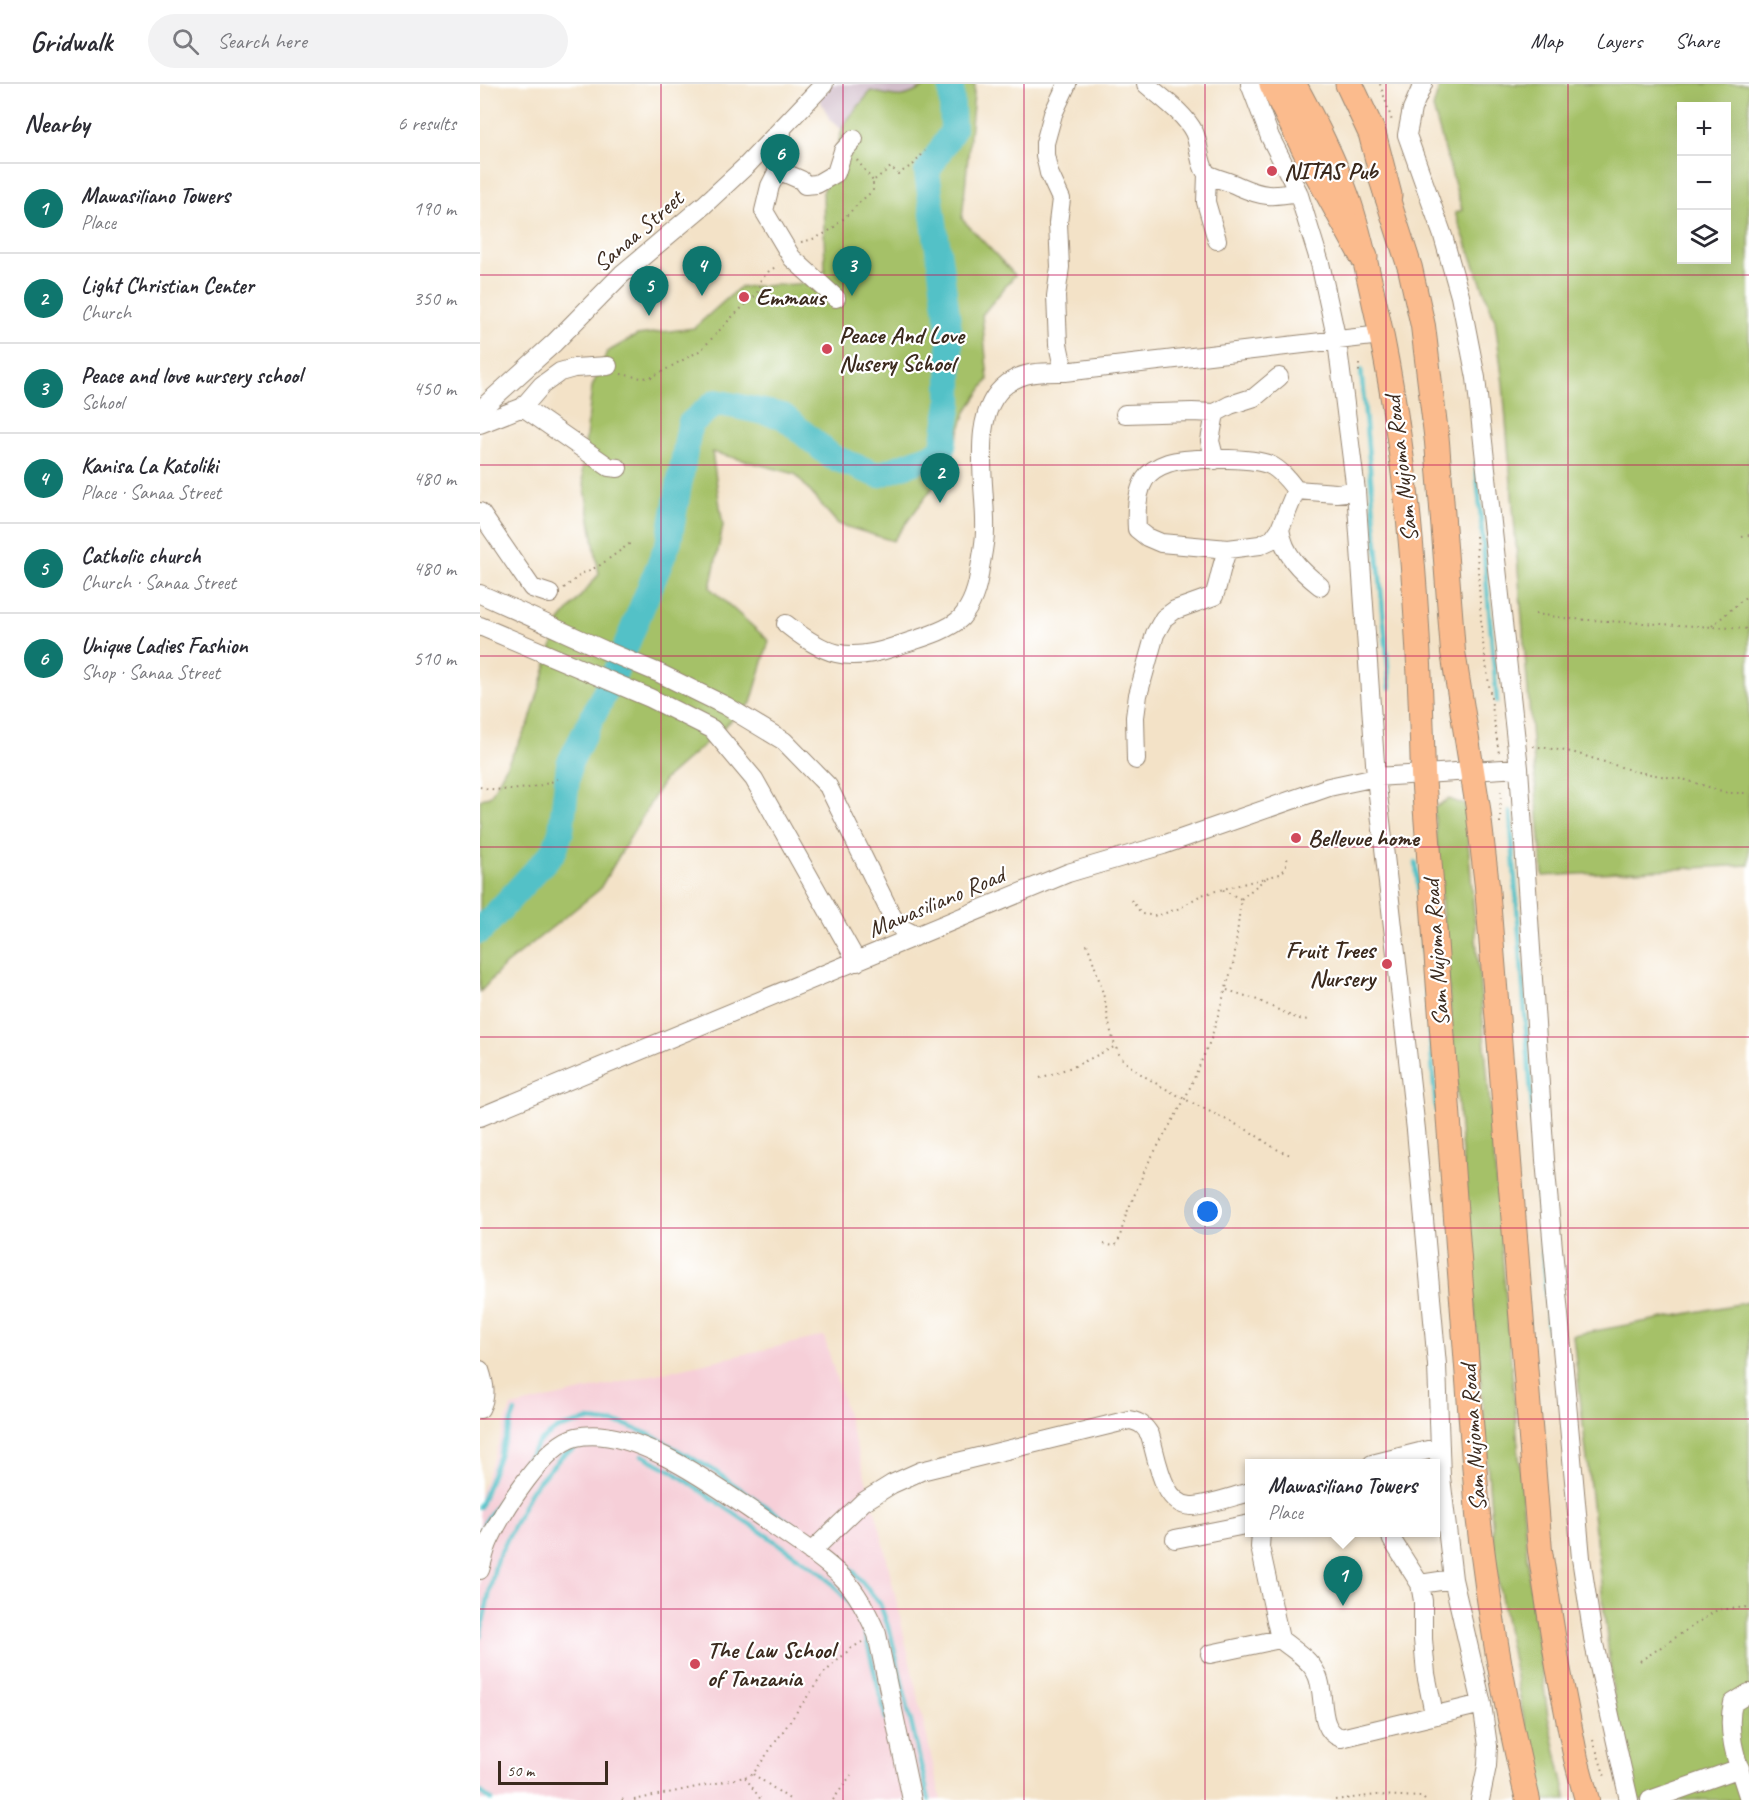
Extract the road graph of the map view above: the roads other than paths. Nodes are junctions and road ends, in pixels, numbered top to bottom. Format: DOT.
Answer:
graph roads {
  1 [pos="824,84"];
  2 [pos="1067,84"];
  3 [pos="1146,84"];
  4 [pos="1250,84"];
  5 [pos="1273,84"];
  6 [pos="1294,84"];
  7 [pos="1341,84"];
  8 [pos="1349,84"];
  9 [pos="1423,84"];
  10 [pos="782,129"];
  11 [pos="850,143"];
  12 [pos="778,170"];
  13 [pos="1206,174"];
  14 [pos="1298,192"];
  15 [pos="1388,195"];
  16 [pos="1217,240"];
  17 [pos="1364,257"];
  18 [pos="836,298"];
  19 [pos="1381,335"];
  20 [pos="1337,341"];
  21 [pos="613,370"];
  22 [pos="1064,372"];
  23 [pos="1278,377"];
  24 [pos="523,407"];
  25 [pos="480,410"];
  26 [pos="1215,413"];
  27 [pos="1125,414"];
  28 [pos="480,424"];
  29 [pos="1215,460"];
  30 [pos="618,468"];
  31 [pos="1296,490"];
  32 [pos="1356,491"];
  33 [pos="480,512"];
  34 [pos="1280,529"];
  35 [pos="1228,549"];
  36 [pos="1320,586"];
  37 [pos="480,594"];
  38 [pos="550,594"];
  39 [pos="786,624"];
  40 [pos="480,626"];
  41 [pos="1137,760"];
  42 [pos="1519,768"];
  43 [pos="1471,772"];
  44 [pos="1423,774"];
  45 [pos="1376,777"];
  46 [pos="917,936"];
  47 [pos="857,962"];
  48 [pos="480,1117"];
  49 [pos="480,1370"];
  50 [pos="480,1409"];
  51 [pos="1440,1448"];
  52 [pos="1393,1459"];
  53 [pos="1439,1459"];
  54 [pos="1440,1491"];
  55 [pos="1245,1493"];
  56 [pos="1245,1525"];
  57 [pos="1261,1537"];
  58 [pos="1391,1537"];
  59 [pos="1175,1539"];
  60 [pos="811,1552"];
  61 [pos="480,1570"];
  62 [pos="1453,1579"];
  63 [pos="1420,1584"];
  64 [pos="1280,1639"];
  65 [pos="1210,1654"];
  66 [pos="1749,1693"];
  67 [pos="1482,1704"];
  68 [pos="1434,1714"];
  69 [pos="1740,1768"];
  70 [pos="1749,1799"];
  71 [pos="912,1800"];
  72 [pos="1480,1800"];
  73 [pos="1528,1800"];
  74 [pos="1587,1800"];
  75 [pos="1629,1800"];
  76 [pos="1650,1800"];
  1 -- 10 [label="street, Sanaa Street"];
  2 -- 22 [label="street"];
  3 -- 13 [label="street"];
  4 -- 14 [label="street"];
  5 -- 17 [label="highway"];
  6 -- 17 [label="main road, Sam Nujoma Road"];
  7 -- 15 [label="main road, Sam Nujoma Road"];
  8 -- 15 [label="highway"];
  9 -- 42 [label="street"];
  10 -- 12 [label="street"];
  10 -- 25 [label="street, Sanaa Street"];
  11 -- 12 [label="street"];
  12 -- 18 [label="street"];
  13 -- 14 [label="street"];
  13 -- 16 [label="street"];
  14 -- 20 [label="street"];
  15 -- 43 [label="main road, Sam Nujoma Road"];
  17 -- 19 [label="main road, Sam Nujoma Road"];
  19 -- 20 [label="street"];
  19 -- 44 [label="main road, Sam Nujoma Road"];
  20 -- 22 [label="street"];
  20 -- 32 [label="street"];
  21 -- 24 [label="street"];
  22 -- 39 [label="street"];
  23 -- 26 [label="street"];
  24 -- 28 [label="street"];
  24 -- 30 [label="street"];
  26 -- 27 [label="street"];
  26 -- 29 [label="street"];
  29 -- 31 [label="street"];
  29 -- 35 [label="street"];
  31 -- 32 [label="street"];
  31 -- 34 [label="street"];
  32 -- 45 [label="street"];
  33 -- 38 [label="street"];
  34 -- 35 [label="street"];
  34 -- 36 [label="street"];
  35 -- 41 [label="street"];
  37 -- 46 [label="street"];
  40 -- 47 [label="street"];
  42 -- 43 [label="street, Mawasiliano Road"];
  42 -- 75 [label="street"];
  43 -- 44 [label="street, Mawasiliano Road"];
  43 -- 74 [label="main road, Sam Nujoma Road"];
  44 -- 45 [label="street, Mawasiliano Road"];
  44 -- 73 [label="main road, Sam Nujoma Road"];
  45 -- 46 [label="street, Mawasiliano Road"];
  45 -- 51 [label="street"];
  46 -- 47 [label="street, Mawasiliano Road"];
  47 -- 48 [label="street, Mawasiliano Road"];
  49 -- 50 [label="street"];
  51 -- 52 [label="street"];
  51 -- 53 [label="street"];
  54 -- 62 [label="street"];
  55 -- 60 [label="street"];
  56 -- 59 [label="street"];
  57 -- 64 [label="street"];
  58 -- 63 [label="street"];
  60 -- 61 [label="street"];
  60 -- 71 [label="street"];
  62 -- 63 [label="street"];
  62 -- 67 [label="street"];
  63 -- 68 [label="street"];
  64 -- 65 [label="street"];
  64 -- 68 [label="street"];
  66 -- 69 [label="street"];
  67 -- 68 [label="street"];
  67 -- 72 [label="street"];
  69 -- 70 [label="street"];
  69 -- 76 [label="street"];
}
